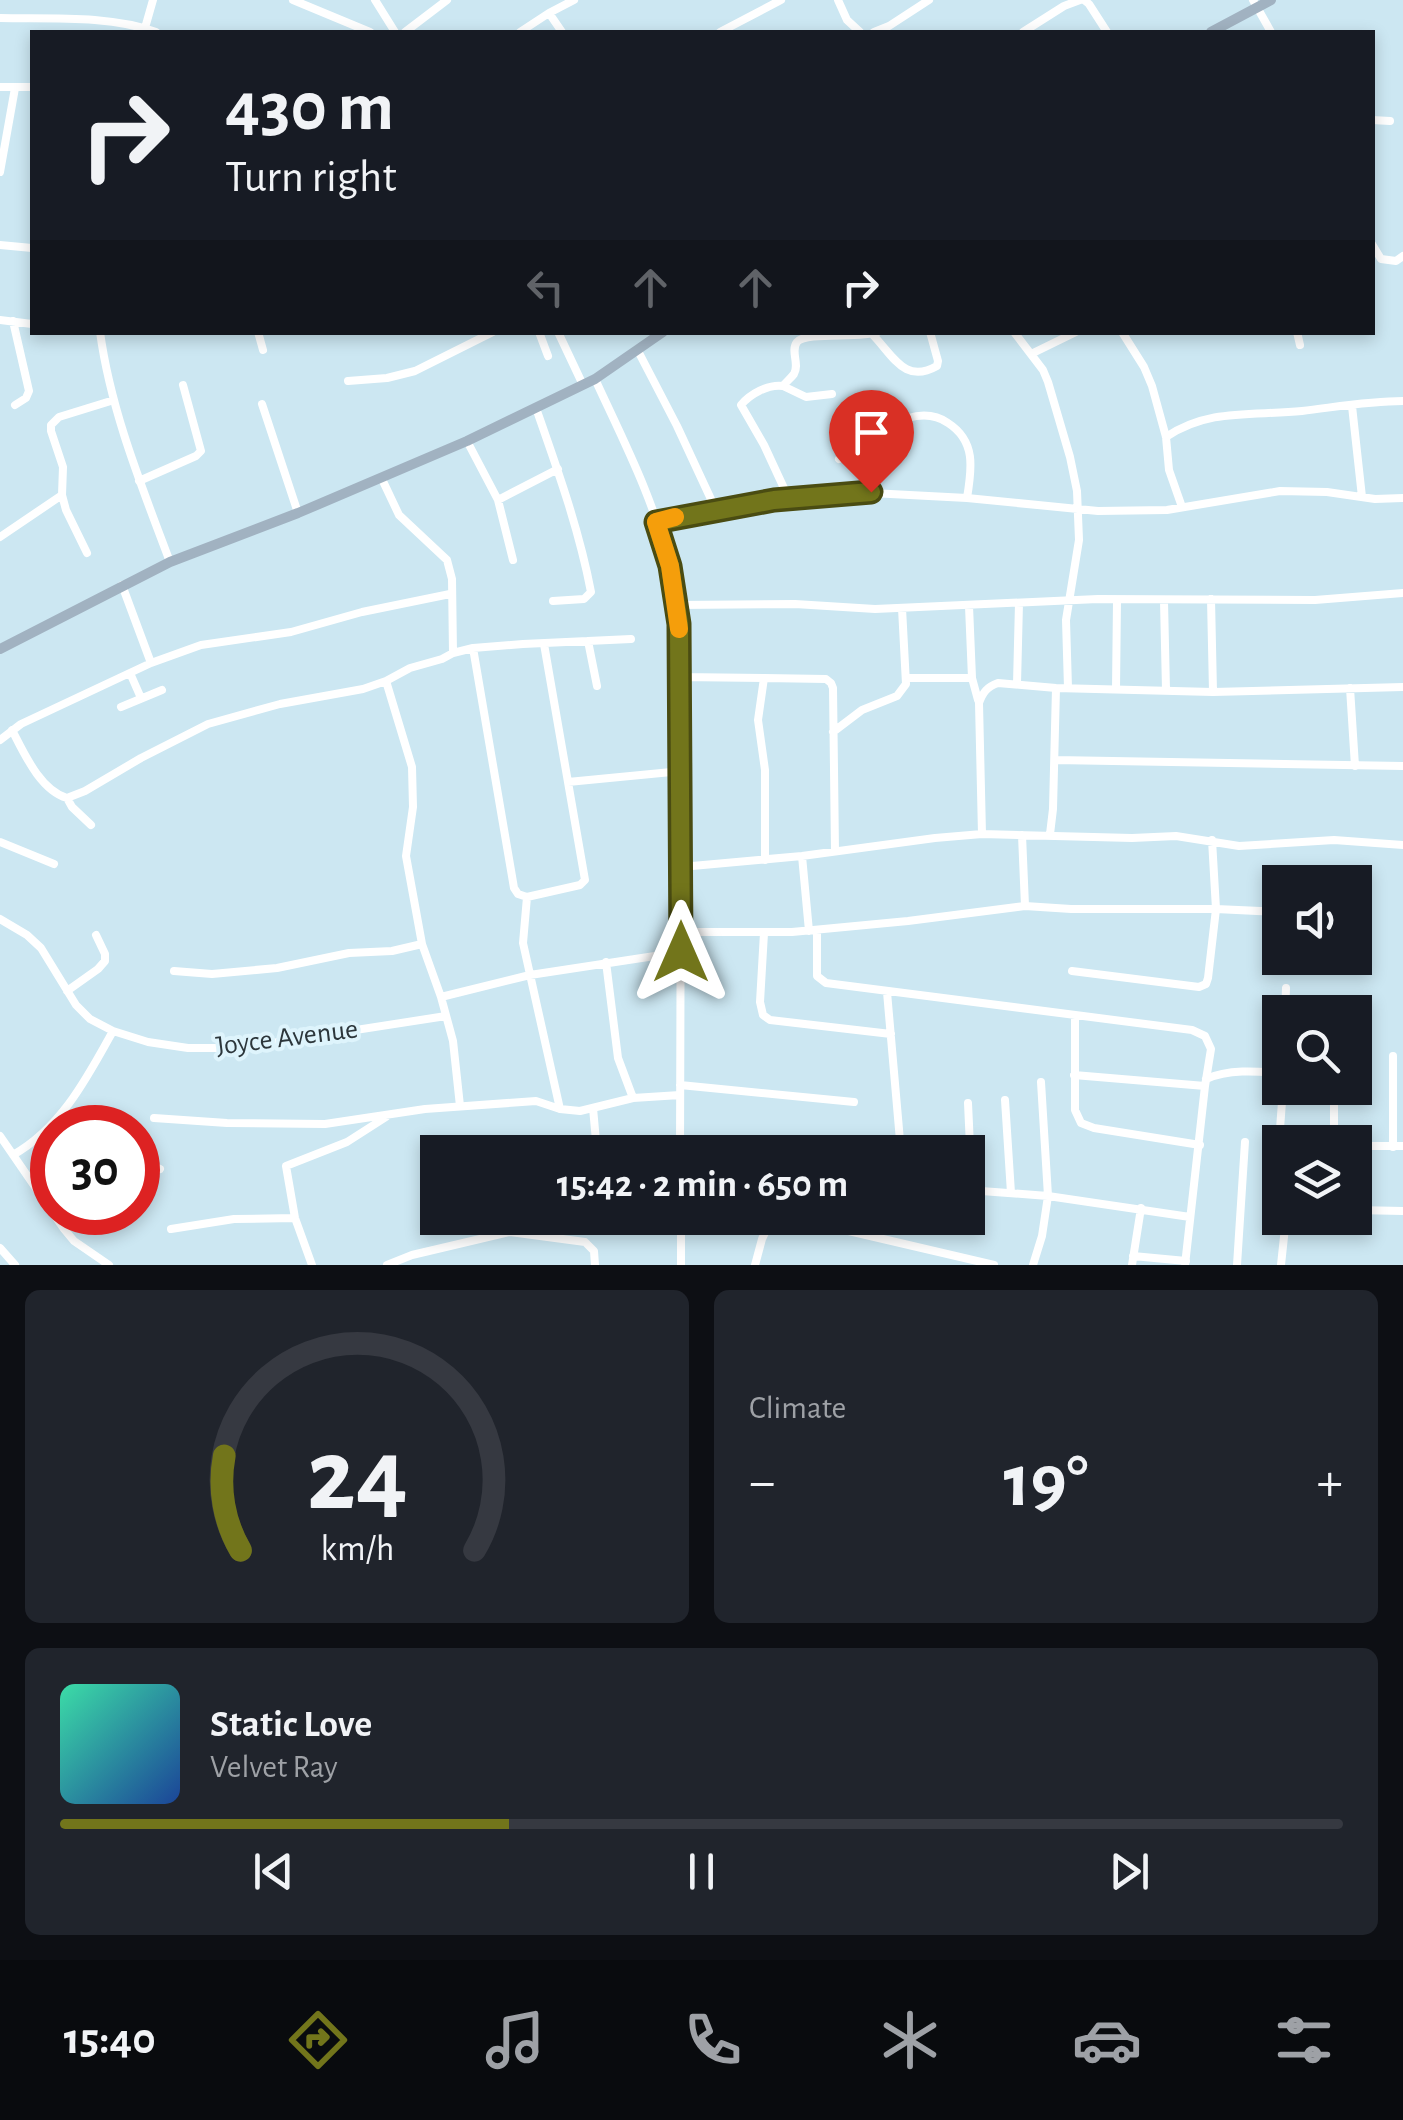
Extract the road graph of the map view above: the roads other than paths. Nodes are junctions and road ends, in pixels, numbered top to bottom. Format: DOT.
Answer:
graph roads {
  1 [pos="153,0"];
  2 [pos="293,0"];
  3 [pos="376,0"];
  4 [pos="447,0"];
  5 [pos="574,0"];
  6 [pos="781,0"];
  7 [pos="838,0"];
  8 [pos="929,0"];
  9 [pos="1082,0"];
  10 [pos="1271,0"];
  11 [pos="307,2"];
  12 [pos="437,3"];
  13 [pos="1255,4"];
  14 [pos="549,13"];
  15 [pos="0,18"];
  16 [pos="145,28"];
  17 [pos="150,30"];
  18 [pos="366,30"];
  19 [pos="394,30"];
  20 [pos="407,30"];
  21 [pos="523,30"];
  22 [pos="561,30"];
  23 [pos="724,30"];
  24 [pos="858,30"];
  25 [pos="879,30"];
  26 [pos="1026,30"];
  27 [pos="1106,30"];
  28 [pos="1214,30"];
  29 [pos="1270,30"];
  30 [pos="0,87"];
  31 [pos="15,88"];
  32 [pos="30,88"];
  33 [pos="1375,120"];
  34 [pos="1390,121"];
  35 [pos="0,172"];
  36 [pos="0,245"];
  37 [pos="30,248"];
  38 [pos="1375,249"];
  39 [pos="1403,256"];
  40 [pos="0,320"];
  41 [pos="13,321"];
  42 [pos="30,324"];
  43 [pos="100,335"];
  44 [pos="259,335"];
  45 [pos="488,335"];
  46 [pos="540,335"];
  47 [pos="559,335"];
  48 [pos="658,335"];
  49 [pos="832,335"];
  50 [pos="832,335"];
  51 [pos="870,335"];
  52 [pos="876,335"];
  53 [pos="931,335"];
  54 [pos="1016,335"];
  55 [pos="1070,335"];
  56 [pos="1124,335"];
  57 [pos="1298,335"];
  58 [pos="1300,346"];
  59 [pos="637,349"];
  60 [pos="263,350"];
  61 [pos="1032,354"];
  62 [pos="548,356"];
  63 [pos="594,379"];
  64 [pos="348,381"];
  65 [pos="183,385"];
  66 [pos="583,385"];
  67 [pos="782,386"];
  68 [pos="832,394"];
  69 [pos="114,400"];
  70 [pos="1403,401"];
  71 [pos="262,404"];
  72 [pos="15,405"];
  73 [pos="1352,406"];
  74 [pos="536,408"];
  75 [pos="1166,437"];
  76 [pos="468,441"];
  77 [pos="840,459"];
  78 [pos="558,470"];
  79 [pos="381,478"];
  80 [pos="139,481"];
  81 [pos="62,495"];
  82 [pos="1362,497"];
  83 [pos="967,498"];
  84 [pos="1403,498"];
  85 [pos="789,499"];
  86 [pos="498,500"];
  87 [pos="1182,506"];
  88 [pos="1079,509"];
  89 [pos="716,510"];
  90 [pos="298,512"];
  91 [pos="656,522"];
  92 [pos="0,537"];
  93 [pos="87,553"];
  94 [pos="514,560"];
  95 [pos="170,562"];
  96 [pos="122,585"];
  97 [pos="1403,593"];
  98 [pos="450,594"];
  99 [pos="1212,598"];
  100 [pos="1117,600"];
  101 [pos="553,601"];
  102 [pos="1068,601"];
  103 [pos="1164,601"];
  104 [pos="1019,604"];
  105 [pos="677,605"];
  106 [pos="968,606"];
  107 [pos="902,608"];
  108 [pos="631,639"];
  109 [pos="588,641"];
  110 [pos="544,644"];
  111 [pos="473,648"];
  112 [pos="0,649"];
  113 [pos="452,652"];
  114 [pos="152,663"];
  115 [pos="130,673"];
  116 [pos="680,677"];
  117 [pos="764,678"];
  118 [pos="908,678"];
  119 [pos="972,678"];
  120 [pos="386,681"];
  121 [pos="1018,684"];
  122 [pos="598,686"];
  123 [pos="1403,687"];
  124 [pos="1056,688"];
  125 [pos="1068,688"];
  126 [pos="1350,688"];
  127 [pos="1116,689"];
  128 [pos="162,690"];
  129 [pos="1166,690"];
  130 [pos="1213,692"];
  131 [pos="142,698"];
  132 [pos="979,703"];
  133 [pos="121,708"];
  134 [pos="12,730"];
  135 [pos="833,732"];
  136 [pos="0,740"];
  137 [pos="1055,760"];
  138 [pos="1355,766"];
  139 [pos="1403,766"];
  140 [pos="682,772"];
  141 [pos="568,782"];
  142 [pos="67,798"];
  143 [pos="91,825"];
  144 [pos="982,834"];
  145 [pos="1050,834"];
  146 [pos="1022,835"];
  147 [pos="1212,840"];
  148 [pos="0,842"];
  149 [pos="1403,845"];
  150 [pos="835,851"];
  151 [pos="802,856"];
  152 [pos="765,860"];
  153 [pos="54,864"];
  154 [pos="682,868"];
  155 [pos="527,898"];
  156 [pos="1024,906"];
  157 [pos="1216,908"];
  158 [pos="1262,911"];
  159 [pos="0,919"];
  160 [pos="813,930"];
  161 [pos="682,932"];
  162 [pos="764,933"];
  163 [pos="96,935"];
  164 [pos="422,944"];
  165 [pos="681,952"];
  166 [pos="606,962"];
  167 [pos="174,971"];
  168 [pos="1072,971"];
  169 [pos="530,975"];
  170 [pos="1286,988"];
  171 [pos="67,991"];
  172 [pos="887,992"];
  173 [pos="1285,995"];
  174 [pos="441,997"];
  175 [pos="446,1016"];
  176 [pos="1076,1016"];
  177 [pos="113,1031"];
  178 [pos="891,1034"];
  179 [pos="1394,1056"];
  180 [pos="1262,1073"];
  181 [pos="1074,1075"];
  182 [pos="1041,1082"];
  183 [pos="1205,1083"];
  184 [pos="680,1090"];
  185 [pos="633,1098"];
  186 [pos="1006,1100"];
  187 [pos="854,1102"];
  188 [pos="968,1103"];
  189 [pos="68,1105"];
  190 [pos="460,1106"];
  191 [pos="593,1108"];
  192 [pos="560,1109"];
  193 [pos="386,1116"];
  194 [pos="160,1118"];
  195 [pos="595,1135"];
  196 [pos="680,1135"];
  197 [pos="900,1135"];
  198 [pos="969,1135"];
  199 [pos="0,1136"];
  200 [pos="1245,1142"];
  201 [pos="1200,1145"];
  202 [pos="30,1146"];
  203 [pos="1372,1146"];
  204 [pos="1398,1146"];
  205 [pos="14,1155"];
  206 [pos="985,1191"];
  207 [pos="1011,1193"];
  208 [pos="1048,1196"];
  209 [pos="1142,1208"];
  210 [pos="1372,1210"];
  211 [pos="1403,1211"];
  212 [pos="1190,1217"];
  213 [pos="294,1218"];
  214 [pos="171,1228"];
  215 [pos="497,1235"];
  216 [pos="532,1235"];
  217 [pos="680,1235"];
  218 [pos="764,1235"];
  219 [pos="865,1235"];
  220 [pos="1284,1235"];
  221 [pos="0,1248"];
  222 [pos="1133,1260"];
  223 [pos="1186,1263"];
  224 [pos="14,1265"];
  225 [pos="109,1265"];
  226 [pos="312,1265"];
  227 [pos="389,1265"];
  228 [pos="595,1265"];
  229 [pos="680,1265"];
  230 [pos="754,1265"];
  231 [pos="994,1265"];
  232 [pos="1033,1265"];
  233 [pos="1238,1265"];
  234 [pos="1281,1265"];
  1 -- 16 [label="street"];
  2 -- 11 [label="street"];
  3 -- 19 [label="street"];
  4 -- 12 [label="street"];
  5 -- 14 [label="street"];
  6 -- 23 [label="street"];
  7 -- 24 [label="street"];
  8 -- 25 [label="street"];
  9 -- 26 [label="street"];
  9 -- 27 [label="street"];
  10 -- 13 [label="main road"];
  11 -- 18 [label="street"];
  12 -- 20 [label="street"];
  13 -- 28 [label="main road"];
  13 -- 29 [label="street"];
  14 -- 21 [label="street"];
  14 -- 22 [label="street"];
  15 -- 16 [label="street"];
  16 -- 17 [label="street"];
  30 -- 31 [label="street"];
  31 -- 32 [label="street"];
  31 -- 35 [label="street"];
  33 -- 34 [label="street"];
  36 -- 37 [label="street"];
  38 -- 39 [label="street"];
  40 -- 41 [label="street"];
  41 -- 42 [label="street"];
  41 -- 72 [label="street"];
  43 -- 69 [label="street"];
  44 -- 60 [label="street"];
  45 -- 64 [label="street"];
  46 -- 62 [label="street"];
  47 -- 66 [label="street"];
  48 -- 59 [label="main road"];
  49 -- 67 [label="street"];
  50 -- 51 [label="street"];
  52 -- 53 [label="street"];
  54 -- 61 [label="street"];
  55 -- 61 [label="street"];
  56 -- 75 [label="street"];
  57 -- 58 [label="street"];
  59 -- 63 [label="main road"];
  59 -- 89 [label="street"];
  61 -- 88 [label="street"];
  63 -- 66 [label="main road"];
  63 -- 91 [label="street"];
  65 -- 80 [label="street"];
  66 -- 74 [label="main road"];
  67 -- 68 [label="street"];
  67 -- 85 [label="street"];
  69 -- 80 [label="street"];
  69 -- 81 [label="street"];
  70 -- 73 [label="street"];
  71 -- 90 [label="street"];
  73 -- 75 [label="street"];
  73 -- 82 [label="street"];
  74 -- 76 [label="main road"];
  74 -- 78 [label="street"];
  75 -- 87 [label="street"];
  76 -- 79 [label="main road"];
  76 -- 86 [label="street"];
  77 -- 83 [label="street"];
  78 -- 86 [label="street"];
  78 -- 101 [label="street"];
  79 -- 90 [label="main road"];
  79 -- 98 [label="street"];
  80 -- 95 [label="street"];
  81 -- 92 [label="street"];
  81 -- 93 [label="street"];
  82 -- 84 [label="street"];
  82 -- 87 [label="street"];
  83 -- 85 [label="street"];
  83 -- 88 [label="street"];
  85 -- 89 [label="street"];
  86 -- 94 [label="street"];
  87 -- 88 [label="street"];
  88 -- 102 [label="street"];
  89 -- 91 [label="street"];
  90 -- 95 [label="main road"];
  91 -- 105 [label="street"];
  95 -- 96 [label="main road"];
  96 -- 112 [label="main road"];
  96 -- 114 [label="street"];
  97 -- 99 [label="street"];
  98 -- 113 [label="street"];
  98 -- 114 [label="street"];
  99 -- 103 [label="street"];
  99 -- 130 [label="street"];
  100 -- 102 [label="street"];
  100 -- 103 [label="street"];
  100 -- 127 [label="street"];
  102 -- 104 [label="street"];
  102 -- 125 [label="street"];
  103 -- 129 [label="street"];
  104 -- 106 [label="street"];
  104 -- 121 [label="street"];
  105 -- 107 [label="street"];
  105 -- 116 [label="street"];
  106 -- 107 [label="street"];
  106 -- 119 [label="street"];
  107 -- 118 [label="street"];
  108 -- 109 [label="street"];
  109 -- 110 [label="street"];
  109 -- 122 [label="street"];
  110 -- 111 [label="street"];
  110 -- 141 [label="street"];
  111 -- 113 [label="street"];
  111 -- 155 [label="street"];
  113 -- 120 [label="street"];
  114 -- 115 [label="street"];
  115 -- 131 [label="street"];
  115 -- 134 [label="street"];
  116 -- 117 [label="street"];
  116 -- 140 [label="street"];
  117 -- 135 [label="street"];
  117 -- 152 [label="street"];
  118 -- 119 [label="street"];
  118 -- 135 [label="street"];
  119 -- 132 [label="street"];
  120 -- 142 [label="street"];
  120 -- 164 [label="street"];
  121 -- 124 [label="street"];
  121 -- 132 [label="street"];
  123 -- 126 [label="street"];
  124 -- 125 [label="street"];
  124 -- 137 [label="street"];
  125 -- 127 [label="street"];
  126 -- 130 [label="street"];
  126 -- 138 [label="street"];
  127 -- 129 [label="street"];
  128 -- 131 [label="street"];
  129 -- 130 [label="street"];
  131 -- 133 [label="street"];
  132 -- 144 [label="street"];
  134 -- 136 [label="street"];
  134 -- 142 [label="street"];
  135 -- 150 [label="street"];
  137 -- 138 [label="street"];
  137 -- 145 [label="street"];
  138 -- 139 [label="street"];
  140 -- 141 [label="street"];
  140 -- 154 [label="street"];
  141 -- 155 [label="street"];
  142 -- 143 [label="street"];
  144 -- 146 [label="street"];
  144 -- 150 [label="street"];
  145 -- 146 [label="street"];
  145 -- 147 [label="street"];
  146 -- 156 [label="street"];
  147 -- 149 [label="street"];
  147 -- 157 [label="street"];
  148 -- 153 [label="street"];
  150 -- 151 [label="street"];
  151 -- 152 [label="street"];
  151 -- 160 [label="street"];
  152 -- 154 [label="street"];
  154 -- 161 [label="street"];
  155 -- 169 [label="street"];
  156 -- 157 [label="street"];
  156 -- 160 [label="street"];
  157 -- 158 [label="street"];
  157 -- 168 [label="street"];
  159 -- 171 [label="street, Joyce Avenue"];
  160 -- 162 [label="street"];
  160 -- 172 [label="street"];
  161 -- 162 [label="street"];
  161 -- 165 [label="street"];
  162 -- 178 [label="street"];
  163 -- 171 [label="street"];
  164 -- 167 [label="street"];
  164 -- 174 [label="street"];
  165 -- 166 [label="street"];
  165 -- 184 [label="street"];
  166 -- 169 [label="street"];
  166 -- 185 [label="street"];
  169 -- 174 [label="street"];
  169 -- 192 [label="street"];
  170 -- 173 [label="street"];
  171 -- 177 [label="street, Joyce Avenue"];
  172 -- 176 [label="street"];
  172 -- 178 [label="street"];
  174 -- 175 [label="street"];
  175 -- 177 [label="street, Joyce Avenue"];
  175 -- 190 [label="street"];
  176 -- 181 [label="street"];
  176 -- 183 [label="street"];
  177 -- 189 [label="street"];
  178 -- 197 [label="street"];
  179 -- 204 [label="street"];
  180 -- 183 [label="street"];
  181 -- 183 [label="street"];
  181 -- 201 [label="street"];
  182 -- 208 [label="street"];
  183 -- 201 [label="street"];
  184 -- 185 [label="street"];
  184 -- 187 [label="street"];
  184 -- 196 [label="street"];
  185 -- 191 [label="street"];
  186 -- 207 [label="street"];
  188 -- 198 [label="street"];
  190 -- 192 [label="street"];
  190 -- 193 [label="street"];
  191 -- 192 [label="street"];
  191 -- 195 [label="street"];
  193 -- 194 [label="street"];
  193 -- 213 [label="street"];
  199 -- 205 [label="street"];
  200 -- 233 [label="street"];
  201 -- 212 [label="street"];
  202 -- 205 [label="street"];
  203 -- 204 [label="street"];
  205 -- 225 [label="street"];
  206 -- 207 [label="street"];
  207 -- 208 [label="street"];
  208 -- 209 [label="street"];
  208 -- 232 [label="street"];
  209 -- 212 [label="street"];
  209 -- 222 [label="street"];
  210 -- 211 [label="street"];
  212 -- 223 [label="street"];
  213 -- 214 [label="street"];
  213 -- 226 [label="street"];
  215 -- 227 [label="street"];
  216 -- 228 [label="street"];
  217 -- 229 [label="street"];
  218 -- 230 [label="street"];
  219 -- 231 [label="street"];
  220 -- 234 [label="street"];
  221 -- 224 [label="street"];
  222 -- 223 [label="street"];
}
